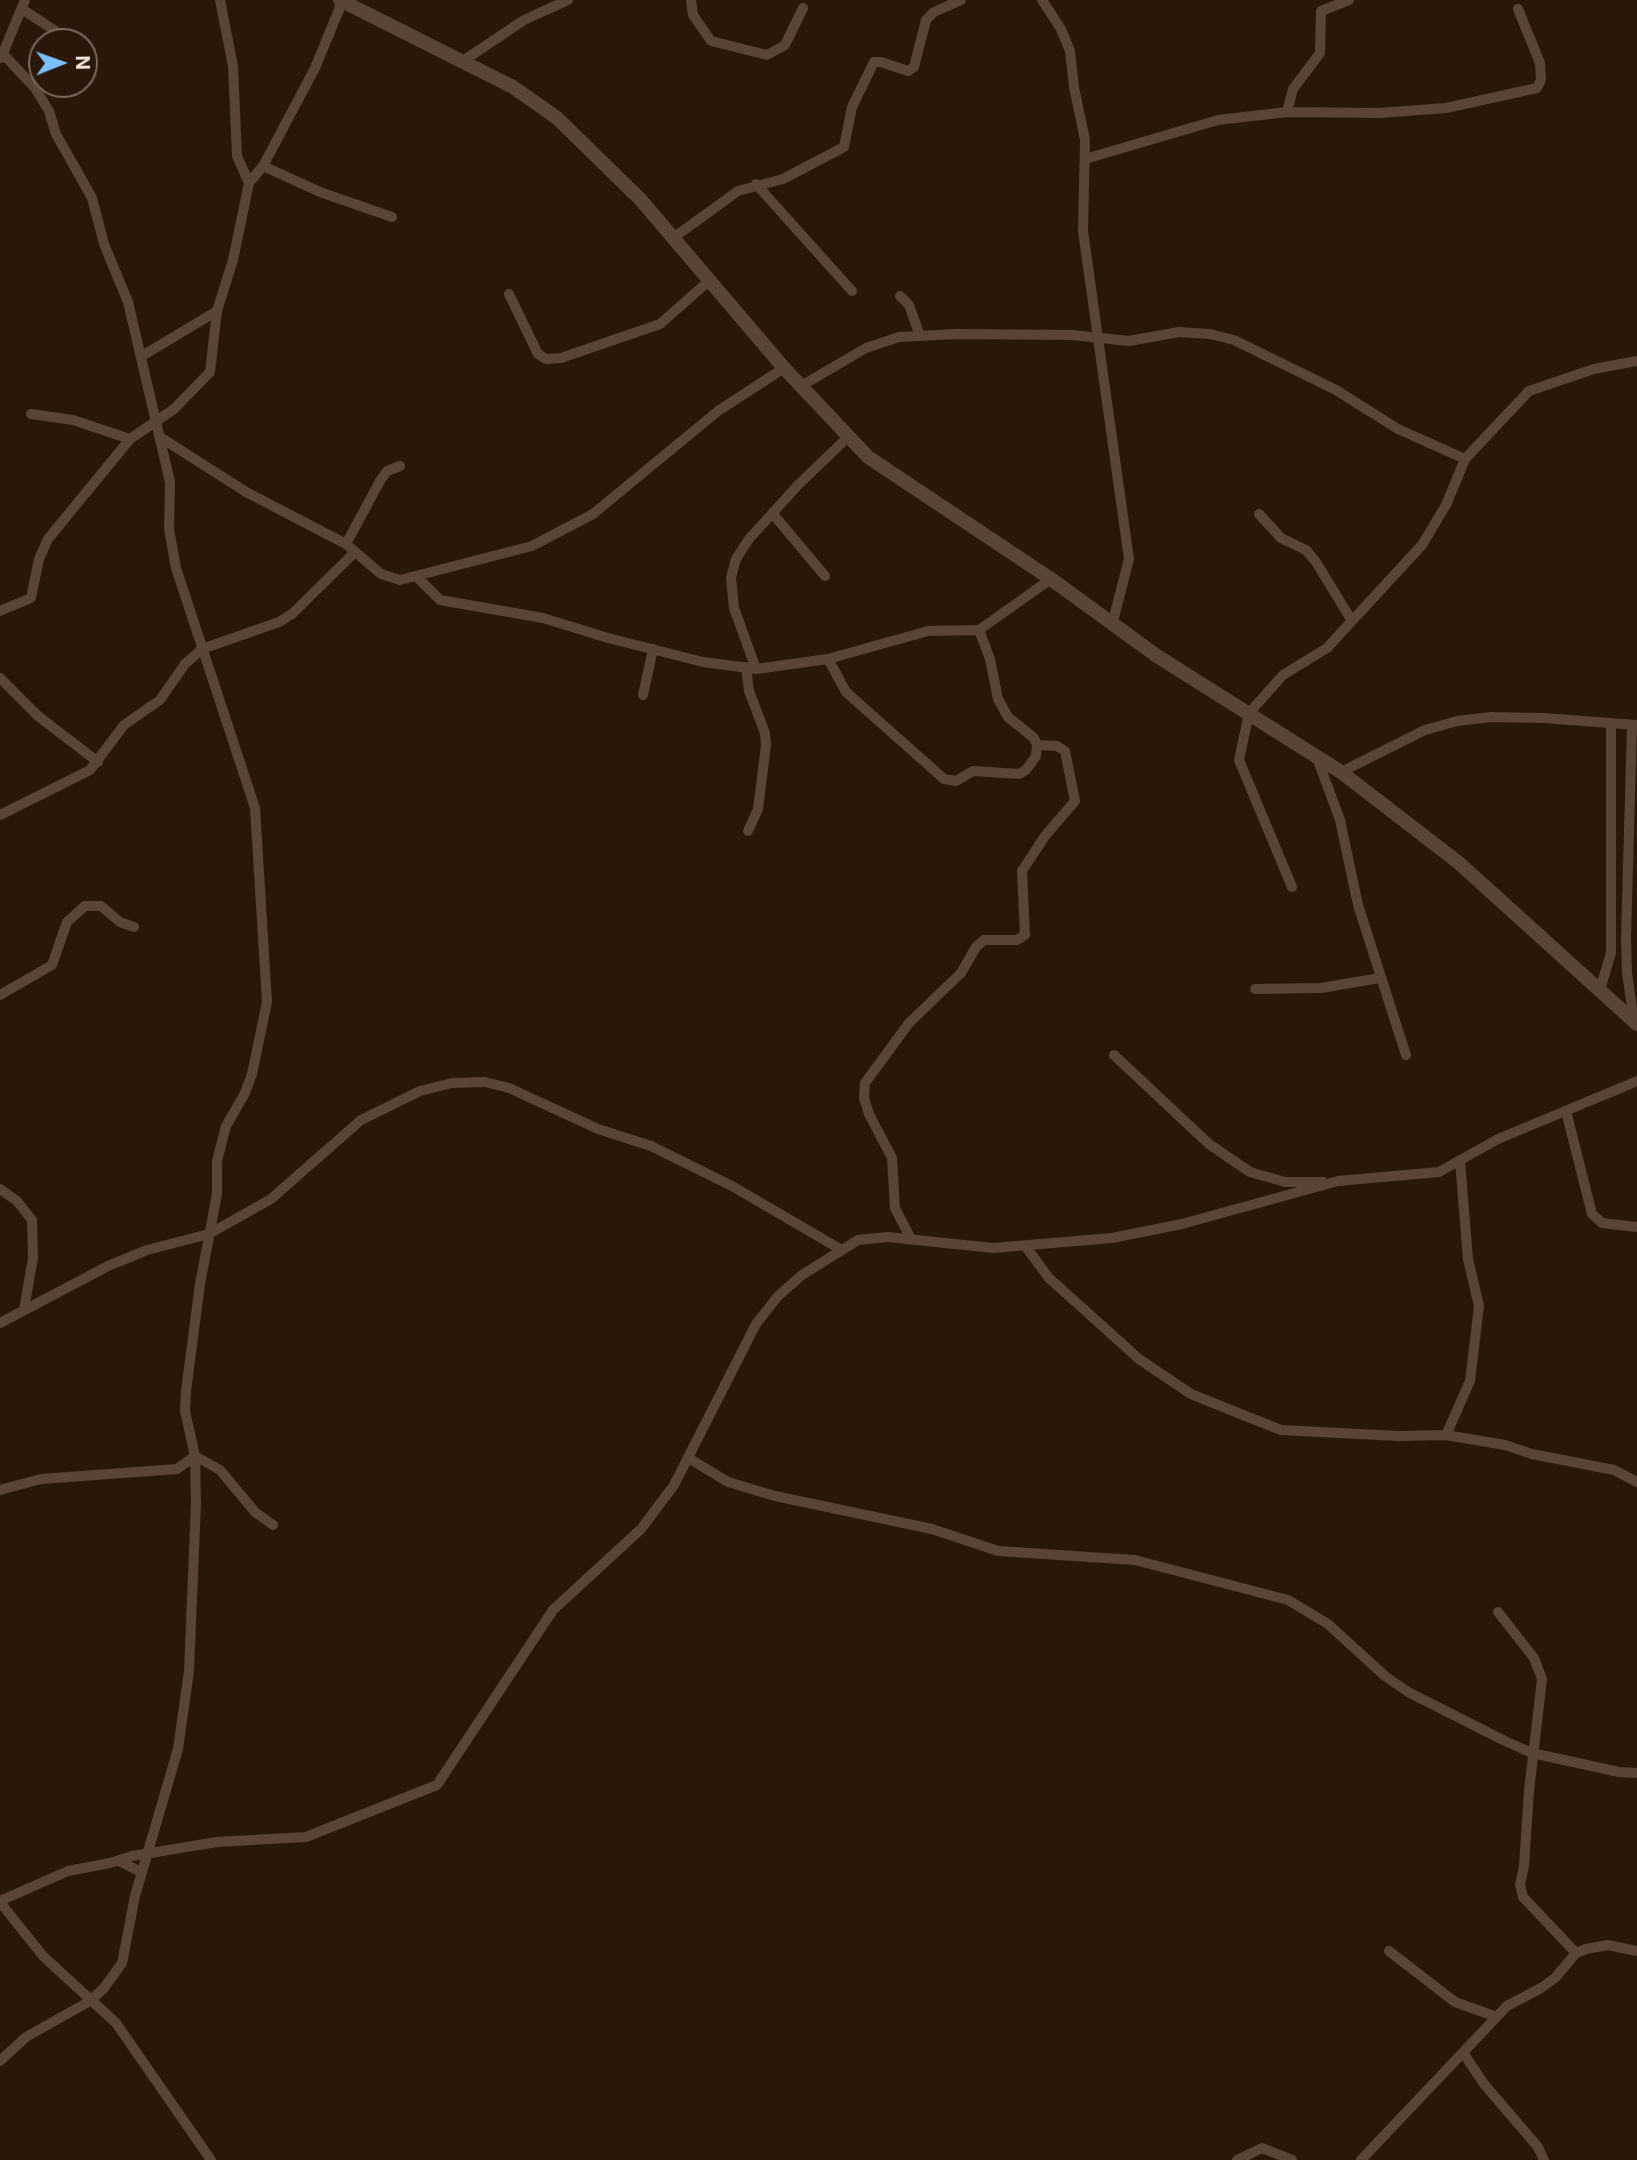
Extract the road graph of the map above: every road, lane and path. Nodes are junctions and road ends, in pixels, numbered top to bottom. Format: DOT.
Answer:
graph roads {
  1 [pos="220,0"];
  2 [pos="341,0"];
  3 [pos="568,0"];
  4 [pos="691,0"];
  5 [pos="961,0"];
  6 [pos="1042,0"];
  7 [pos="1349,0"];
  8 [pos="24,4"];
  9 [pos="365,6"];
  10 [pos="803,8"];
  11 [pos="1518,9"];
  12 [pos="54,28"];
  13 [pos="2,57"];
  14 [pos="463,61"];
  15 [pos="1287,112"];
  16 [pos="1084,159"];
  17 [pos="262,166"];
  18 [pos="249,183"];
  19 [pos="756,184"];
  20 [pos="392,217"];
  21 [pos="673,238"];
  22 [pos="710,280"];
  23 [pos="852,291"];
  24 [pos="509,294"];
  25 [pos="900,296"];
  26 [pos="217,311"];
  27 [pos="920,336"];
  28 [pos="1098,338"];
  29 [pos="142,356"];
  30 [pos="1637,361"];
  31 [pos="784,368"];
  32 [pos="801,386"];
  33 [pos="31,414"];
  34 [pos="156,421"];
  35 [pos="160,437"];
  36 [pos="848,438"];
  37 [pos="130,439"];
  38 [pos="1465,459"];
  39 [pos="400,466"];
  40 [pos="773,514"];
  41 [pos="1259,514"];
  42 [pos="346,544"];
  43 [pos="355,552"];
  44 [pos="416,576"];
  45 [pos="825,576"];
  46 [pos="1051,579"];
  47 [pos="0,611"];
  48 [pos="1352,621"];
  49 [pos="1112,625"];
  50 [pos="979,630"];
  51 [pos="202,649"];
  52 [pos="653,649"];
  53 [pos="828,659"];
  54 [pos="751,668"];
  55 [pos="0,678"];
  56 [pos="643,695"];
  57 [pos="1249,713"];
  58 [pos="1611,723"];
  59 [pos="1635,725"];
  60 [pos="1037,746"];
  61 [pos="1316,755"];
  62 [pos="98,761"];
  63 [pos="1341,772"];
  64 [pos="0,815"];
  65 [pos="748,831"];
  66 [pos="1612,831"];
  67 [pos="1629,832"];
  68 [pos="1613,886"];
  69 [pos="1628,886"];
  70 [pos="1293,887"];
  71 [pos="134,927"];
  72 [pos="1380,978"];
  73 [pos="1255,989"];
  74 [pos="1601,990"];
  75 [pos="0,995"];
  76 [pos="1636,1022"];
  77 [pos="1114,1055"];
  78 [pos="1406,1055"];
  79 [pos="1637,1081"];
  80 [pos="1566,1111"];
  81 [pos="1460,1161"];
  82 [pos="1338,1181"];
  83 [pos="0,1189"];
  84 [pos="1637,1227"];
  85 [pos="209,1234"];
  86 [pos="911,1239"];
  87 [pos="1026,1247"];
  88 [pos="840,1249"];
  89 [pos="24,1309"];
  90 [pos="0,1323"];
  91 [pos="1446,1436"];
  92 [pos="195,1456"];
  93 [pos="690,1459"];
  94 [pos="1637,1482"];
  95 [pos="0,1490"];
  96 [pos="272,1525"];
  97 [pos="1498,1612"];
  98 [pos="1532,1753"];
  99 [pos="1637,1773"];
  100 [pos="147,1853"];
  101 [pos="119,1861"];
  102 [pos="141,1872"];
  103 [pos="0,1901"];
  104 [pos="1389,1951"];
  105 [pos="1637,1951"];
  106 [pos="1576,1953"];
  107 [pos="90,2001"];
  108 [pos="1494,2016"];
  109 [pos="1464,2054"];
  110 [pos="0,2062"];
  111 [pos="211,2160"];
  112 [pos="1237,2160"];
  113 [pos="1292,2160"];
  114 [pos="1361,2160"];
  115 [pos="1544,2160"];
  1 -- 18 [label="street"];
  2 -- 9 [label="main road"];
  2 -- 17 [label="street"];
  3 -- 14 [label="street"];
  4 -- 10 [label="street"];
  5 -- 19 [label="street"];
  6 -- 16 [label="street"];
  7 -- 15 [label="street"];
  8 -- 12 [label="street"];
  8 -- 13 [label="street"];
  9 -- 14 [label="main road"];
  11 -- 15 [label="street"];
  13 -- 29 [label="street"];
  14 -- 21 [label="main road"];
  15 -- 16 [label="street"];
  16 -- 28 [label="street"];
  17 -- 18 [label="street"];
  17 -- 20 [label="street"];
  18 -- 26 [label="street"];
  19 -- 21 [label="street"];
  19 -- 23 [label="street"];
  21 -- 22 [label="main road"];
  22 -- 24 [label="street"];
  22 -- 31 [label="main road"];
  25 -- 27 [label="street"];
  26 -- 29 [label="street"];
  26 -- 34 [label="street"];
  27 -- 28 [label="street"];
  27 -- 32 [label="street"];
  28 -- 38 [label="street"];
  28 -- 49 [label="street"];
  29 -- 34 [label="street"];
  30 -- 38 [label="street"];
  31 -- 32 [label="main road"];
  31 -- 44 [label="street"];
  32 -- 36 [label="main road"];
  33 -- 37 [label="street"];
  34 -- 35 [label="street"];
  34 -- 37 [label="street"];
  35 -- 42 [label="street"];
  35 -- 51 [label="street"];
  36 -- 40 [label="street"];
  36 -- 46 [label="main road"];
  37 -- 47 [label="street"];
  38 -- 48 [label="street"];
  39 -- 42 [label="street"];
  40 -- 45 [label="street"];
  40 -- 54 [label="street"];
  41 -- 48 [label="street"];
  42 -- 43 [label="street"];
  43 -- 44 [label="street"];
  43 -- 51 [label="street"];
  44 -- 52 [label="street"];
  46 -- 49 [label="main road"];
  46 -- 50 [label="street"];
  48 -- 57 [label="street"];
  49 -- 57 [label="main road"];
  50 -- 53 [label="street"];
  50 -- 60 [label="street"];
  51 -- 62 [label="street"];
  51 -- 85 [label="street"];
  52 -- 54 [label="street"];
  52 -- 56 [label="street"];
  53 -- 54 [label="street"];
  53 -- 60 [label="street"];
  54 -- 65 [label="street"];
  55 -- 62 [label="street"];
  57 -- 61 [label="main road"];
  57 -- 70 [label="street"];
  58 -- 59 [label="street"];
  58 -- 63 [label="street"];
  58 -- 66 [label="street"];
  59 -- 67 [label="street"];
  60 -- 86 [label="street"];
  61 -- 63 [label="main road"];
  61 -- 72 [label="street"];
  62 -- 64 [label="street"];
  63 -- 74 [label="main road"];
  66 -- 67 [label="street"];
  66 -- 68 [label="street"];
  67 -- 69 [label="street"];
  68 -- 69 [label="street"];
  68 -- 74 [label="street"];
  69 -- 76 [label="street"];
  71 -- 75 [label="street"];
  72 -- 73 [label="street"];
  72 -- 78 [label="street"];
  74 -- 76 [label="main road"];
  77 -- 82 [label="street"];
  79 -- 80 [label="street"];
  80 -- 81 [label="street"];
  80 -- 84 [label="street"];
  81 -- 82 [label="street"];
  81 -- 91 [label="street"];
  82 -- 87 [label="street"];
  83 -- 89 [label="street"];
  85 -- 88 [label="street"];
  85 -- 89 [label="street"];
  85 -- 92 [label="street"];
  86 -- 87 [label="street"];
  86 -- 88 [label="street"];
  87 -- 91 [label="street"];
  88 -- 93 [label="street"];
  89 -- 90 [label="street"];
  91 -- 94 [label="street"];
  92 -- 95 [label="street"];
  92 -- 96 [label="street"];
  92 -- 100 [label="street"];
  93 -- 98 [label="street"];
  93 -- 100 [label="street"];
  97 -- 98 [label="street"];
  98 -- 99 [label="street"];
  98 -- 106 [label="street"];
  100 -- 101 [label="street"];
  100 -- 102 [label="street"];
  101 -- 102 [label="street"];
  101 -- 103 [label="street"];
  102 -- 107 [label="street"];
  103 -- 107 [label="street"];
  104 -- 108 [label="street"];
  105 -- 106 [label="street"];
  106 -- 108 [label="street"];
  107 -- 110 [label="street"];
  107 -- 111 [label="street"];
  108 -- 109 [label="street"];
  109 -- 114 [label="street"];
  109 -- 115 [label="street"];
  112 -- 113 [label="street"];
}
